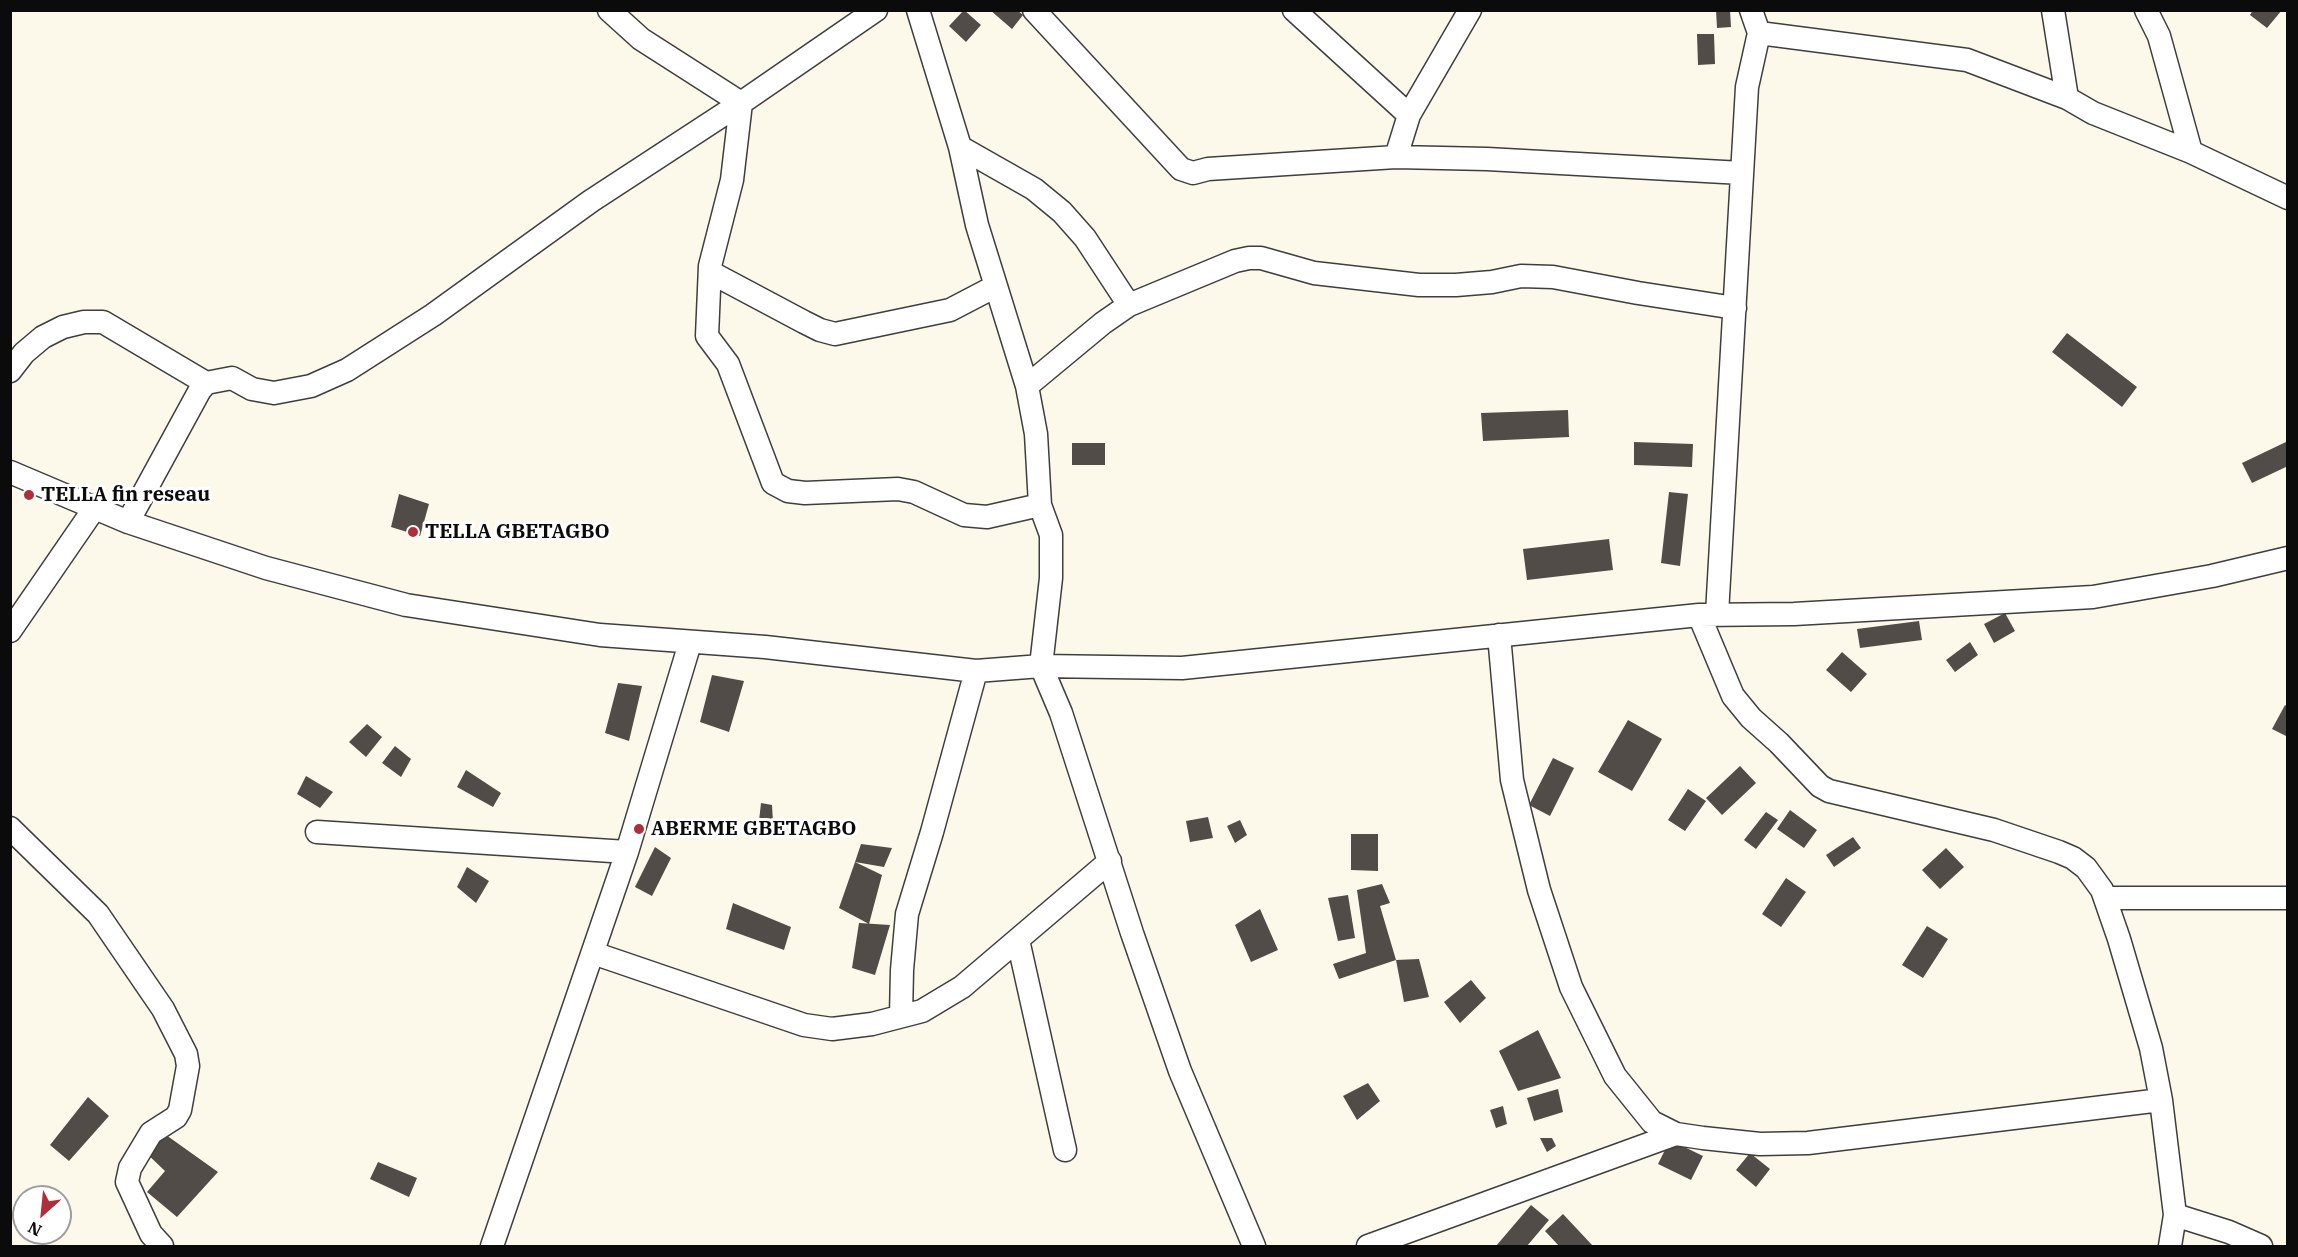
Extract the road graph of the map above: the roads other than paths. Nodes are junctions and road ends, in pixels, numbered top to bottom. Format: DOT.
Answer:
graph roads {
  1 [pos="609,10"];
  2 [pos="876,10"];
  3 [pos="918,10"];
  4 [pos="1034,10"];
  5 [pos="1294,10"];
  6 [pos="1470,10"];
  7 [pos="1751,10"];
  8 [pos="2053,10"];
  9 [pos="2146,10"];
  10 [pos="1759,33"];
  11 [pos="2067,98"];
  12 [pos="741,103"];
  13 [pos="1409,115"];
  14 [pos="960,147"];
  15 [pos="2191,152"];
  16 [pos="1396,157"];
  17 [pos="1742,173"];
  18 [pos="2284,188"];
  19 [pos="710,272"];
  20 [pos="996,286"];
  21 [pos="1129,305"];
  22 [pos="1735,308"];
  23 [pos="10,371"];
  24 [pos="207,383"];
  25 [pos="1027,386"];
  26 [pos="10,472"];
  27 [pos="1040,505"];
  28 [pos="96,506"];
  29 [pos="128,522"];
  30 [pos="2288,558"];
  31 [pos="1708,615"];
  32 [pos="10,632"];
  33 [pos="1498,635"];
  34 [pos="690,643"];
  35 [pos="1041,666"];
  36 [pos="976,671"];
  37 [pos="10,828"];
  38 [pos="317,832"];
  39 [pos="627,852"];
  40 [pos="1110,861"];
  41 [pos="2105,898"];
  42 [pos="2288,898"];
  43 [pos="1018,940"];
  44 [pos="593,953"];
  45 [pos="900,1016"];
  46 [pos="2161,1100"];
  47 [pos="1676,1134"];
  48 [pos="1065,1150"];
  49 [pos="2175,1215"];
  50 [pos="162,1246"];
  51 [pos="492,1246"];
  52 [pos="1254,1246"];
  53 [pos="1368,1246"];
  54 [pos="2170,1246"];
  55 [pos="2261,1246"];
  1 -- 12 [label="street"];
  2 -- 12 [label="street"];
  3 -- 14 [label="street"];
  4 -- 16 [label="street"];
  5 -- 13 [label="street"];
  6 -- 13 [label="street"];
  7 -- 10 [label="street"];
  8 -- 11 [label="street"];
  9 -- 15 [label="street"];
  10 -- 11 [label="street"];
  10 -- 17 [label="street"];
  11 -- 15 [label="street"];
  12 -- 19 [label="street"];
  12 -- 24 [label="street"];
  13 -- 16 [label="street"];
  14 -- 20 [label="street"];
  14 -- 21 [label="street"];
  15 -- 18 [label="street"];
  16 -- 17 [label="street"];
  17 -- 22 [label="street"];
  19 -- 20 [label="street"];
  19 -- 27 [label="street"];
  20 -- 25 [label="street"];
  21 -- 22 [label="street"];
  21 -- 25 [label="street"];
  22 -- 31 [label="street"];
  23 -- 24 [label="street"];
  24 -- 29 [label="street"];
  25 -- 27 [label="street"];
  26 -- 28 [label="street"];
  27 -- 35 [label="street"];
  28 -- 29 [label="street"];
  28 -- 32 [label="street"];
  29 -- 34 [label="street"];
  30 -- 31 [label="street"];
  31 -- 33 [label="street"];
  31 -- 41 [label="street"];
  33 -- 35 [label="street"];
  33 -- 47 [label="street"];
  34 -- 36 [label="street"];
  34 -- 39 [label="street"];
  35 -- 36 [label="street"];
  35 -- 40 [label="street"];
  36 -- 45 [label="street"];
  37 -- 50 [label="street"];
  38 -- 39 [label="street"];
  39 -- 44 [label="street"];
  40 -- 43 [label="street"];
  40 -- 52 [label="street"];
  41 -- 42 [label="street"];
  41 -- 46 [label="street"];
  43 -- 45 [label="street"];
  43 -- 48 [label="street"];
  44 -- 45 [label="street"];
  44 -- 51 [label="street"];
  46 -- 47 [label="street"];
  46 -- 49 [label="street"];
  47 -- 53 [label="street"];
  49 -- 54 [label="street"];
  49 -- 55 [label="street"];
}
